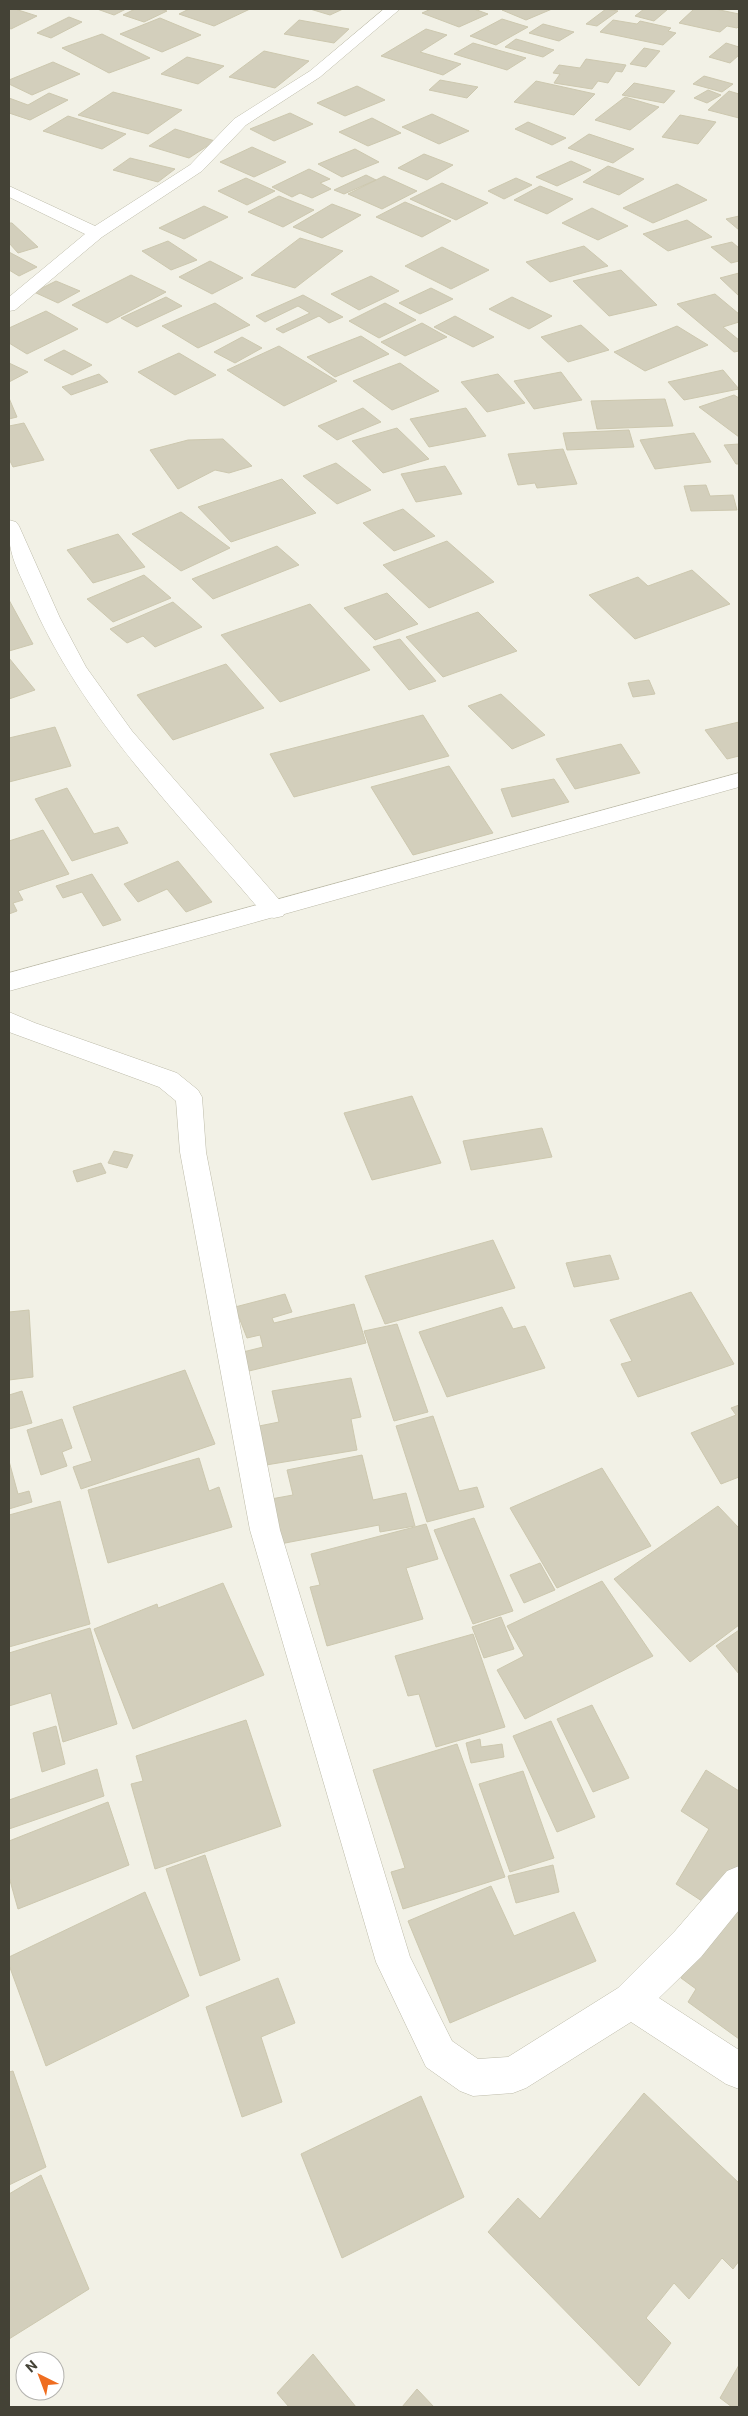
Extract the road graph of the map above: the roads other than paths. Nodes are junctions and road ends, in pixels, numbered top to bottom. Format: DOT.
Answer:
graph roads {
  1 [pos="393,9"];
  2 [pos="9,191"];
  3 [pos="96,233"];
  4 [pos="9,306"];
  5 [pos="9,526"];
  6 [pos="739,780"];
  7 [pos="274,910"];
  8 [pos="9,982"];
  9 [pos="9,1020"];
  10 [pos="739,1883"];
  11 [pos="631,2001"];
  12 [pos="739,2070"];
  1 -- 3 [label="street"];
  2 -- 3 [label="street"];
  3 -- 4 [label="street"];
  5 -- 7 [label="street"];
  6 -- 7 [label="street"];
  7 -- 8 [label="street"];
  9 -- 11 [label="street"];
  10 -- 11 [label="street"];
  11 -- 12 [label="street"];
}
